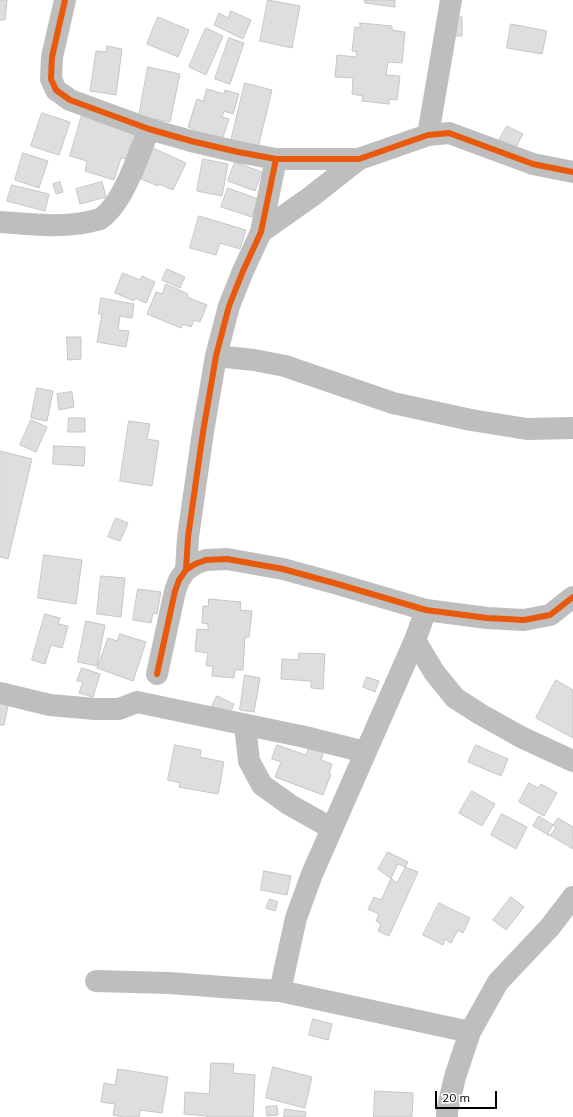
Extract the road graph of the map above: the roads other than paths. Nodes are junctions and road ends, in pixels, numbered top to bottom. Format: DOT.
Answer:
graph roads {
  1 [pos="65,0"];
  2 [pos="451,0"];
  3 [pos="149,129"];
  4 [pos="428,135"];
  5 [pos="276,159"];
  6 [pos="359,159"];
  7 [pos="573,172"];
  8 [pos="0,222"];
  9 [pos="261,232"];
  10 [pos="216,356"];
  11 [pos="573,428"];
  12 [pos="186,570"];
  13 [pos="573,596"];
  14 [pos="426,610"];
  15 [pos="415,640"];
  16 [pos="157,674"];
  17 [pos="0,693"];
  18 [pos="245,725"];
  19 [pos="365,752"];
  20 [pos="573,761"];
  21 [pos="332,828"];
  22 [pos="573,897"];
  23 [pos="96,981"];
  24 [pos="280,990"];
  25 [pos="470,1032"];
  26 [pos="447,1117"];
  1 -- 3 [label="street"];
  2 -- 4 [label="street"];
  3 -- 5 [label="street"];
  3 -- 8 [label="street"];
  4 -- 6 [label="street"];
  4 -- 7 [label="street"];
  5 -- 6 [label="street"];
  5 -- 9 [label="street"];
  6 -- 9 [label="street"];
  9 -- 10 [label="street"];
  10 -- 11 [label="street"];
  10 -- 12 [label="street"];
  12 -- 14 [label="street"];
  12 -- 16 [label="street"];
  13 -- 14 [label="street"];
  14 -- 15 [label="street"];
  15 -- 19 [label="street"];
  15 -- 20 [label="street"];
  17 -- 18 [label="street"];
  18 -- 19 [label="street"];
  18 -- 21 [label="street"];
  19 -- 21 [label="street"];
  21 -- 24 [label="street"];
  22 -- 25 [label="street"];
  23 -- 24 [label="street"];
  24 -- 25 [label="street"];
  25 -- 26 [label="street"];
}
